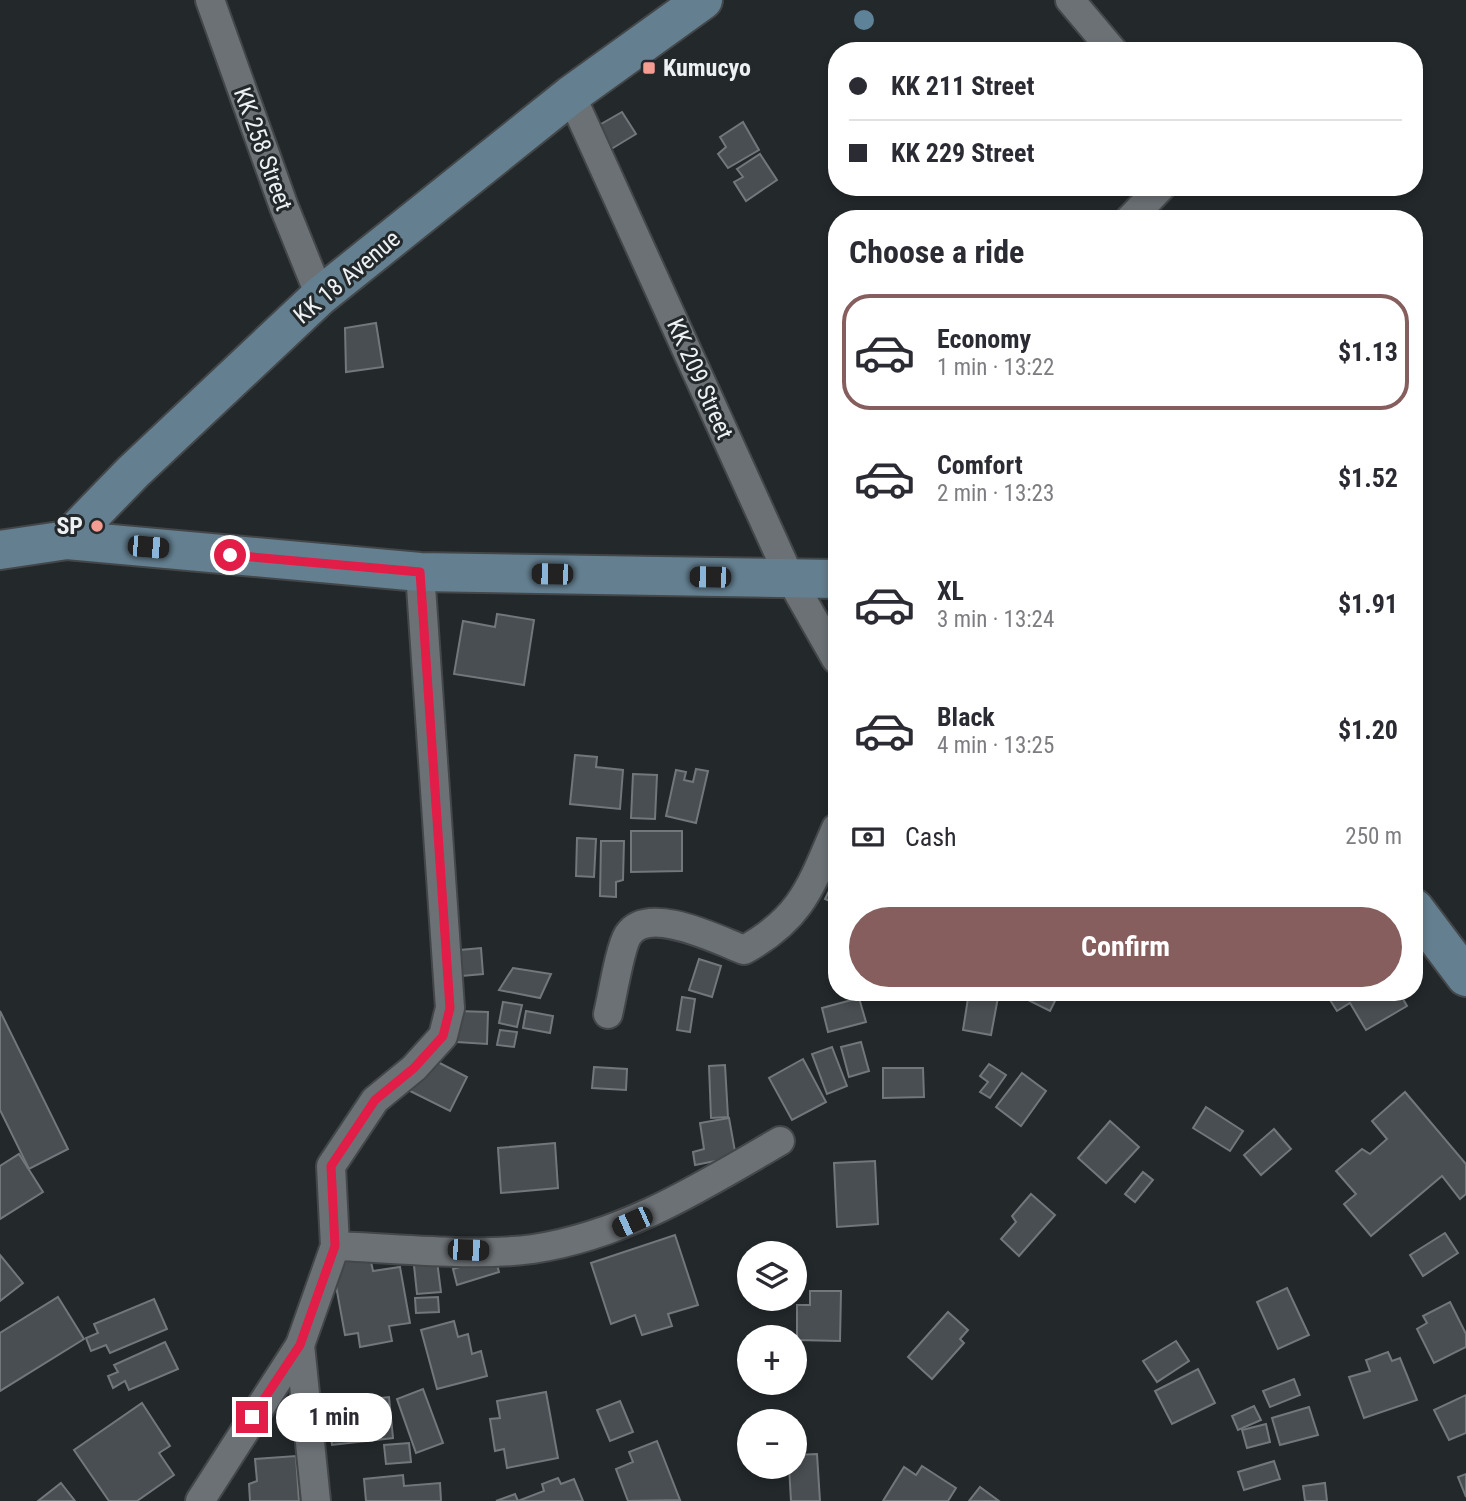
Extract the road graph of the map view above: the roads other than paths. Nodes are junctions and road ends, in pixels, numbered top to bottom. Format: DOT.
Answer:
graph roads {
  1 [pos="210,0"];
  2 [pos="703,0"];
  3 [pos="1070,0"];
  4 [pos="1105,42"];
  5 [pos="571,95"];
  6 [pos="1152,196"];
  7 [pos="1139,210"];
  8 [pos="320,296"];
  9 [pos="67,540"];
  10 [pos="0,550"];
  11 [pos="420,572"];
  12 [pos="790,578"];
  13 [pos="828,579"];
  14 [pos="828,645"];
  15 [pos="828,847"];
  16 [pos="1423,920"];
  17 [pos="1466,977"];
  18 [pos="608,1014"];
  19 [pos="780,1141"];
  20 [pos="335,1246"];
  21 [pos="300,1345"];
  22 [pos="200,1501"];
  23 [pos="316,1501"];
  1 -- 8 [label="street, KK 258 Street"];
  2 -- 5 [label="main road, KK 18 Avenue"];
  3 -- 4 [label="street"];
  5 -- 8 [label="main road, KK 18 Avenue"];
  5 -- 12 [label="street, KK 209 Street"];
  6 -- 7 [label="street"];
  8 -- 9 [label="main road, KK 18 Avenue"];
  9 -- 10 [label="main road"];
  9 -- 11 [label="main road"];
  11 -- 12 [label="main road"];
  11 -- 20 [label="street"];
  12 -- 13 [label="main road"];
  12 -- 14 [label="street, KK 209 Street"];
  15 -- 18 [label="street"];
  16 -- 17 [label="main road"];
  19 -- 20 [label="street"];
  20 -- 21 [label="street"];
  21 -- 22 [label="street"];
  21 -- 23 [label="street"];
}
